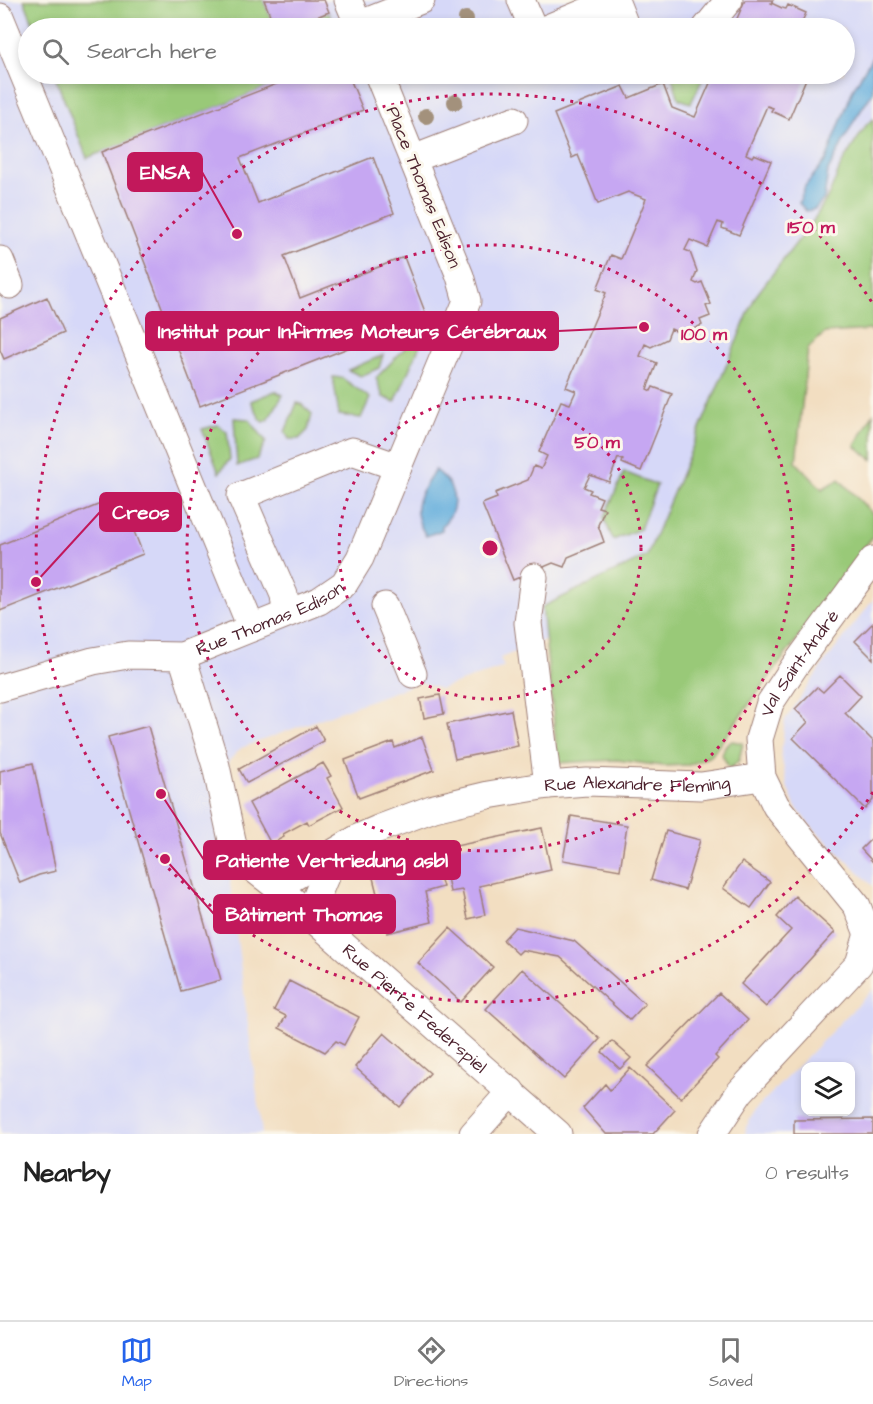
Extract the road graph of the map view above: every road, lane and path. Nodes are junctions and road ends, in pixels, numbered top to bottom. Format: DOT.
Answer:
graph roads {
  1 [pos="348,0"];
  2 [pos="421,0"];
  3 [pos="521,0"];
  4 [pos="729,0"];
  5 [pos="587,6"];
  6 [pos="0,17"];
  7 [pos="355,18"];
  8 [pos="380,18"];
  9 [pos="529,18"];
  10 [pos="566,18"];
  11 [pos="622,18"];
  12 [pos="714,18"];
  13 [pos="18,61"];
  14 [pos="28,84"];
  15 [pos="382,84"];
  16 [pos="514,120"];
  17 [pos="413,159"];
  18 [pos="0,260"];
  19 [pos="10,285"];
  20 [pos="467,301"];
  21 [pos="398,467"];
  22 [pos="873,560"];
  23 [pos="534,577"];
  24 [pos="285,604"];
  25 [pos="385,606"];
  26 [pos="251,627"];
  27 [pos="183,656"];
  28 [pos="413,674"];
  29 [pos="0,688"];
  30 [pos="762,777"];
  31 [pos="548,785"];
  32 [pos="335,853"];
  33 [pos="277,887"];
  34 [pos="309,915"];
  35 [pos="870,933"];
  36 [pos="511,1091"];
  37 [pos="719,1128"];
  38 [pos="473,1134"];
  39 [pos="558,1134"];
  1 -- 7 [label="street"];
  2 -- 8 [label="street"];
  3 -- 9 [label="street"];
  4 -- 12 [label="street"];
  5 -- 10 [label="street"];
  5 -- 11 [label="street"];
  6 -- 13 [label="street"];
  14 -- 26 [label="street"];
  15 -- 17 [label="street, Place Thomas Edison"];
  16 -- 17 [label="street"];
  17 -- 20 [label="street, Place Thomas Edison"];
  18 -- 19 [label="street"];
  20 -- 21 [label="street, Rue Thomas Edison"];
  21 -- 24 [label="street, Rue Thomas Edison"];
  21 -- 24 [label="street"];
  22 -- 30 [label="street, Val Saint-André"];
  23 -- 31 [label="street"];
  24 -- 26 [label="street, Rue Thomas Edison"];
  25 -- 28 [label="street"];
  26 -- 27 [label="street, Rue Thomas Edison"];
  27 -- 29 [label="street, Rue Thomas Edison"];
  27 -- 33 [label="street, Rue Pierre Federspiel"];
  30 -- 31 [label="street, Rue Alexandre Fleming"];
  30 -- 35 [label="street"];
  31 -- 32 [label="street, Rue Alexandre Fleming"];
  32 -- 33 [label="street, Rue Alexandre Fleming"];
  32 -- 34 [label="street"];
  33 -- 34 [label="street, Rue Pierre Federspiel"];
  34 -- 36 [label="street, Rue Pierre Federspiel"];
  35 -- 37 [label="street"];
  36 -- 38 [label="street"];
  36 -- 39 [label="street, Rue Pierre Federspiel"];
}
